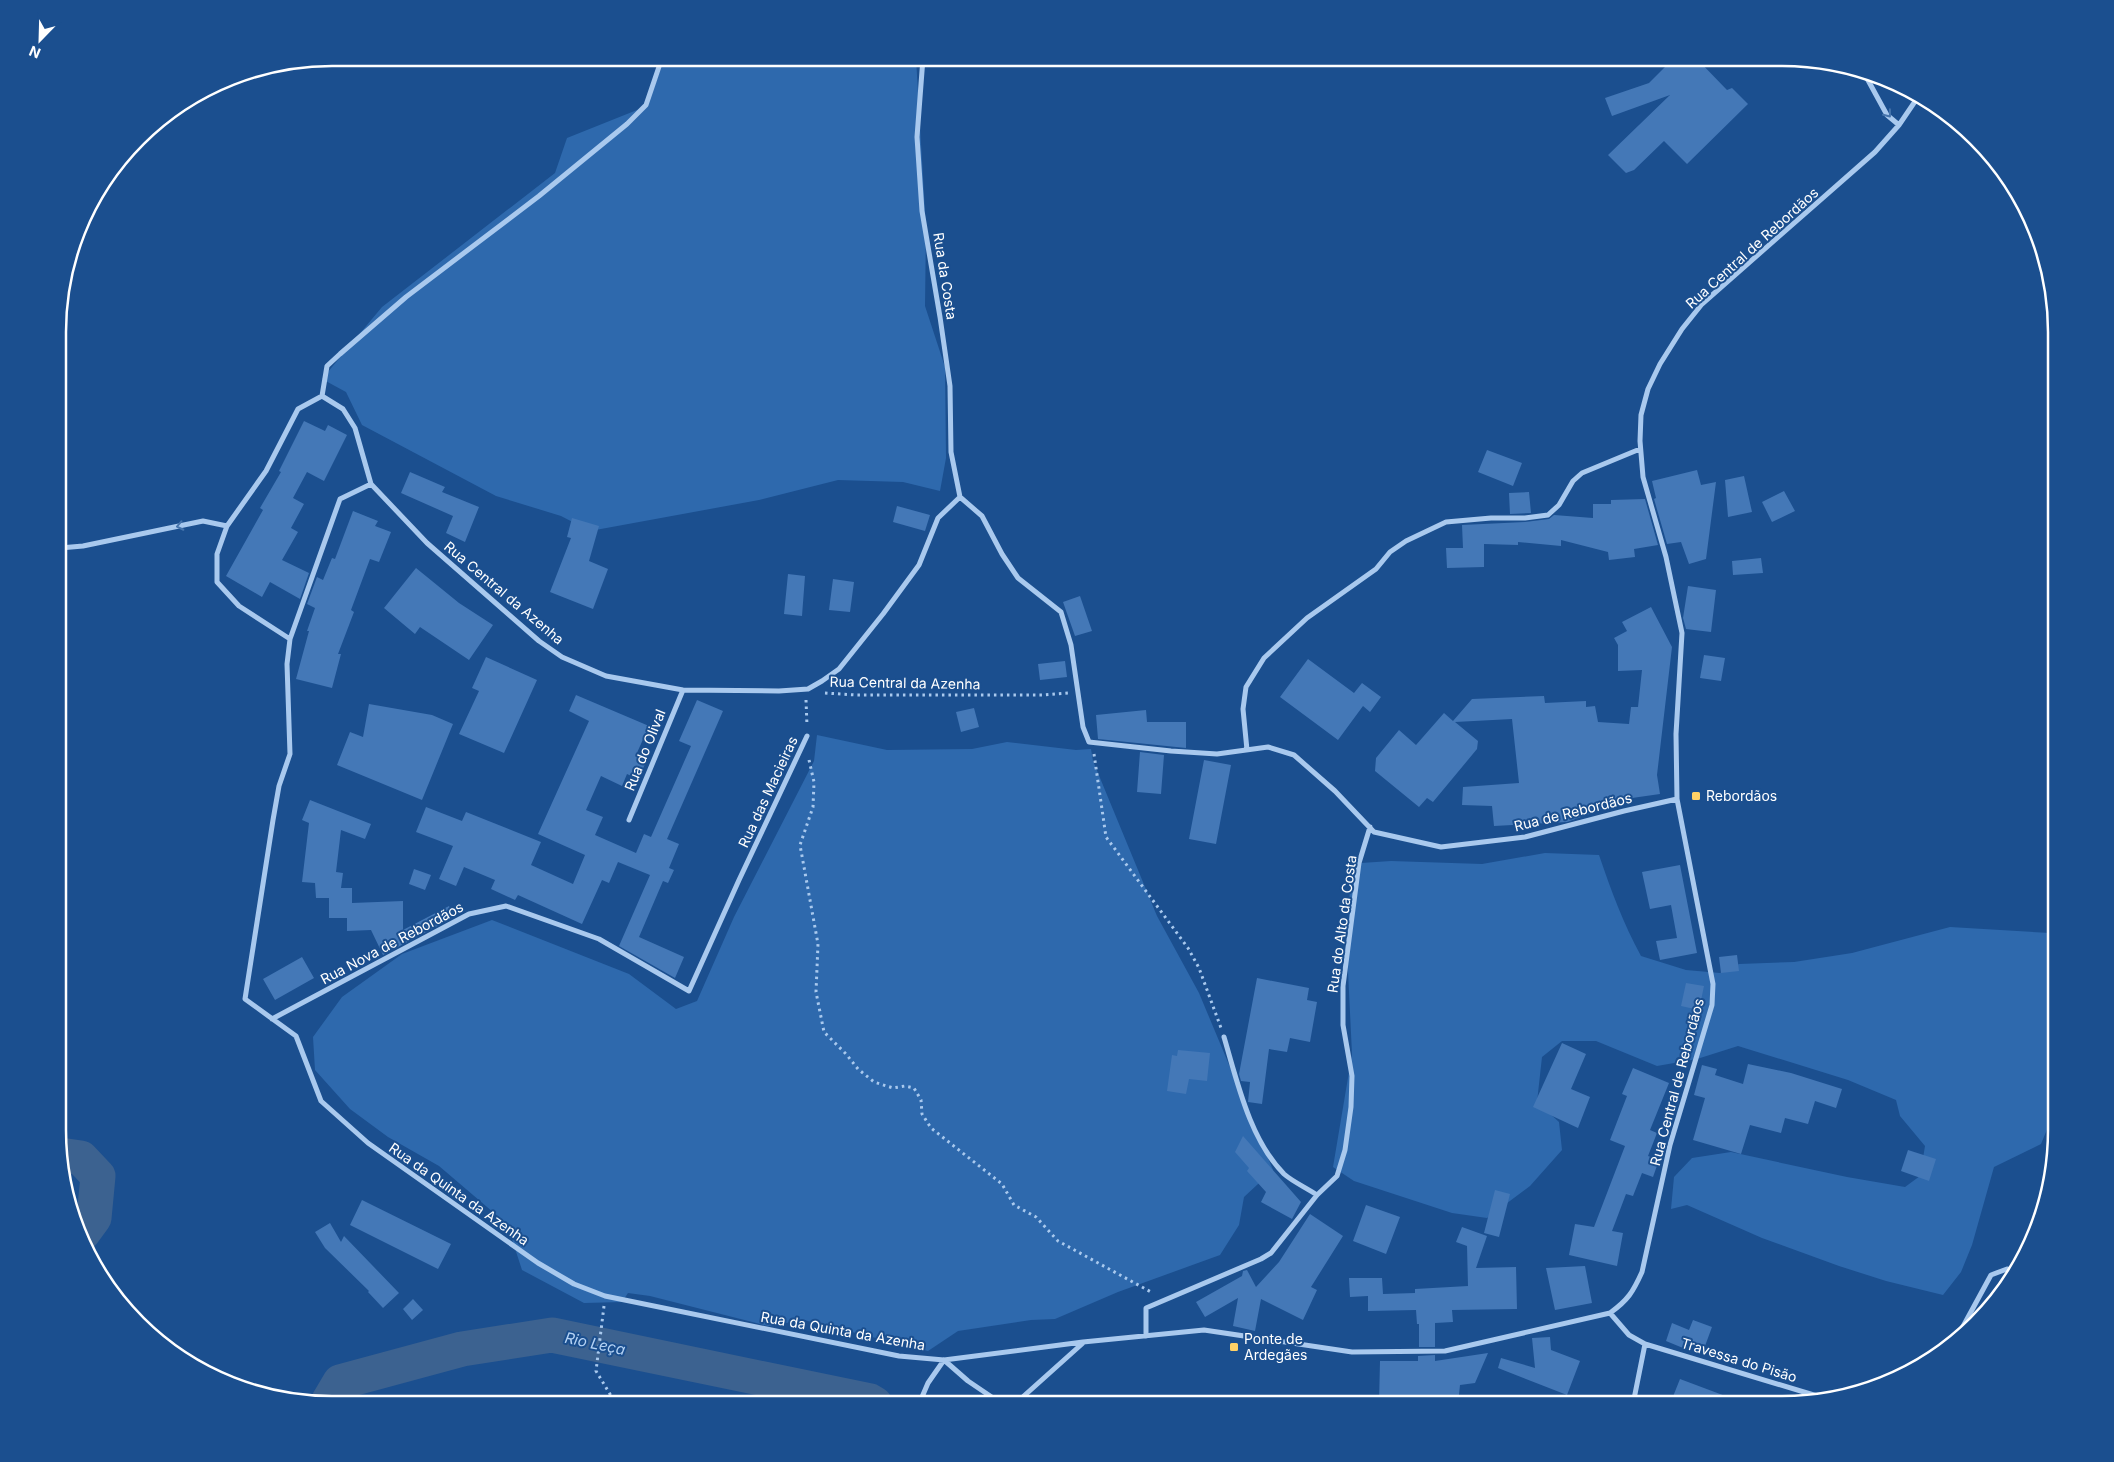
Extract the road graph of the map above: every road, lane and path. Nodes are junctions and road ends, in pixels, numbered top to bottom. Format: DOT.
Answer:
graph roads {
  1 [pos="659,66"];
  2 [pos="922,66"];
  3 [pos="1868,80"];
  4 [pos="1914,102"];
  5 [pos="1898,124"];
  6 [pos="322,396"];
  7 [pos="1640,449"];
  8 [pos="371,484"];
  9 [pos="960,497"];
  10 [pos="227,526"];
  11 [pos="66,547"];
  12 [pos="290,639"];
  13 [pos="808,689"];
  14 [pos="683,690"];
  15 [pos="1078,692"];
  16 [pos="807,736"];
  17 [pos="1089,742"];
  18 [pos="1246,750"];
  19 [pos="1677,799"];
  20 [pos="629,820"];
  21 [pos="1370,828"];
  22 [pos="689,990"];
  23 [pos="272,1019"];
  24 [pos="1224,1037"];
  25 [pos="1317,1195"];
  26 [pos="2008,1269"];
  27 [pos="605,1296"];
  28 [pos="1165,1300"];
  29 [pos="1610,1313"];
  30 [pos="1965,1323"];
  31 [pos="1146,1336"];
  32 [pos="1083,1342"];
  33 [pos="1645,1344"];
  34 [pos="944,1360"];
  35 [pos="1810,1394"];
  36 [pos="611,1396"];
  37 [pos="922,1396"];
  38 [pos="990,1396"];
  39 [pos="1024,1396"];
  40 [pos="1635,1396"];
  1 -- 6 [label="street"];
  2 -- 9 [label="street, Rua da Costa"];
  3 -- 5 [label="street, one-way"];
  4 -- 5 [label="street, Rua Central de Rebordãos"];
  5 -- 7 [label="street, Rua Central de Rebordãos"];
  6 -- 8 [label="street, Rua Central da Azenha"];
  6 -- 10 [label="street"];
  7 -- 18 [label="street"];
  7 -- 19 [label="street, Rua Central de Rebordãos"];
  8 -- 12 [label="street"];
  8 -- 14 [label="street, Rua Central da Azenha"];
  9 -- 13 [label="street"];
  9 -- 15 [label="street"];
  10 -- 11 [label="street, one-way"];
  10 -- 12 [label="street"];
  12 -- 23 [label="street, Rua da Quinta da Azenha"];
  13 -- 14 [label="street, Rua Central da Azenha"];
  13 -- 15 [label="path, Rua Central da Azenha"];
  13 -- 16 [label="path, Rua das Macieiras"];
  14 -- 20 [label="street, Rua do Olival"];
  15 -- 17 [label="street"];
  16 -- 22 [label="street, Rua das Macieiras"];
  16 -- 28 [label="path"];
  17 -- 18 [label="street, Rua de Rebordãos"];
  17 -- 24 [label="path"];
  18 -- 21 [label="street, Rua de Rebordãos"];
  19 -- 21 [label="street, Rua de Rebordãos"];
  19 -- 29 [label="street, Rua Central de Rebordãos"];
  21 -- 25 [label="street, Rua do Alto da Costa"];
  22 -- 23 [label="street, Rua Nova de Rebordãos"];
  23 -- 27 [label="street, Rua da Quinta da Azenha"];
  24 -- 25 [label="street"];
  25 -- 28 [label="street, Rua do Alto da Costa"];
  26 -- 30 [label="street"];
  27 -- 34 [label="street, Rua da Quinta da Azenha"];
  27 -- 36 [label="path"];
  28 -- 31 [label="street, Rua do Alto da Costa"];
  29 -- 31 [label="street, Rua Central de Rebordãos"];
  29 -- 33 [label="street, Travessa do Pisão"];
  31 -- 32 [label="street, Rua Central de Rebordãos"];
  32 -- 34 [label="street, Rua da Quinta da Azenha"];
  32 -- 39 [label="street"];
  33 -- 35 [label="street, Travessa do Pisão"];
  33 -- 40 [label="street"];
  34 -- 37 [label="street"];
  34 -- 38 [label="street"];
}
